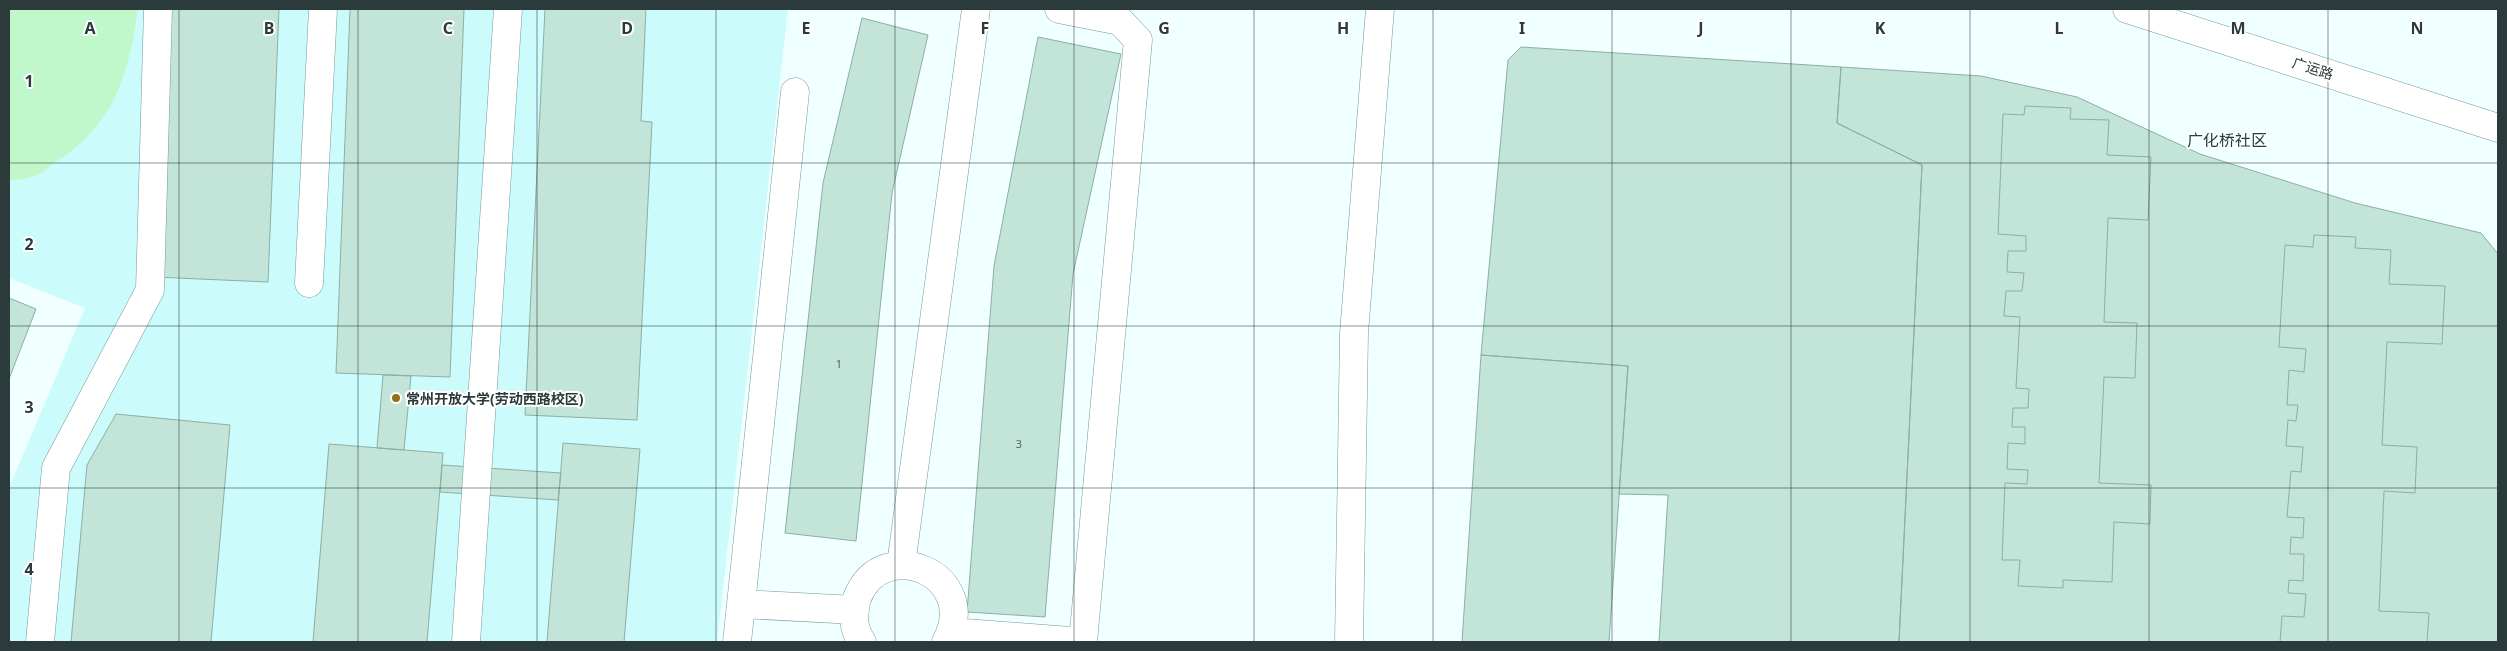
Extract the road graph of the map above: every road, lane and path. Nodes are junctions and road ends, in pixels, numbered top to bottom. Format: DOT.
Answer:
graph roads {
  1 [pos="158,9"];
  2 [pos="323,9"];
  3 [pos="508,9"];
  4 [pos="976,9"];
  5 [pos="1059,9"];
  6 [pos="1380,9"];
  7 [pos="2127,9"];
  8 [pos="795,92"];
  9 [pos="2498,128"];
  10 [pos="309,283"];
  11 [pos="901,565"];
  12 [pos="741,604"];
  13 [pos="855,610"];
  14 [pos="949,637"];
  15 [pos="40,642"];
  16 [pos="466,642"];
  17 [pos="737,642"];
  18 [pos="862,642"];
  19 [pos="1083,642"];
  20 [pos="1349,642"];
  1 -- 15 [label="street"];
  2 -- 10 [label="street"];
  3 -- 16 [label="street"];
  4 -- 11 [label="street"];
  5 -- 19 [label="street"];
  6 -- 20 [label="street"];
  7 -- 9 [label="street, 广运路"];
  8 -- 12 [label="street"];
  11 -- 13 [label="street"];
  11 -- 14 [label="street"];
  12 -- 13 [label="street"];
  12 -- 17 [label="street"];
  13 -- 18 [label="street"];
  14 -- 19 [label="street"];
}
